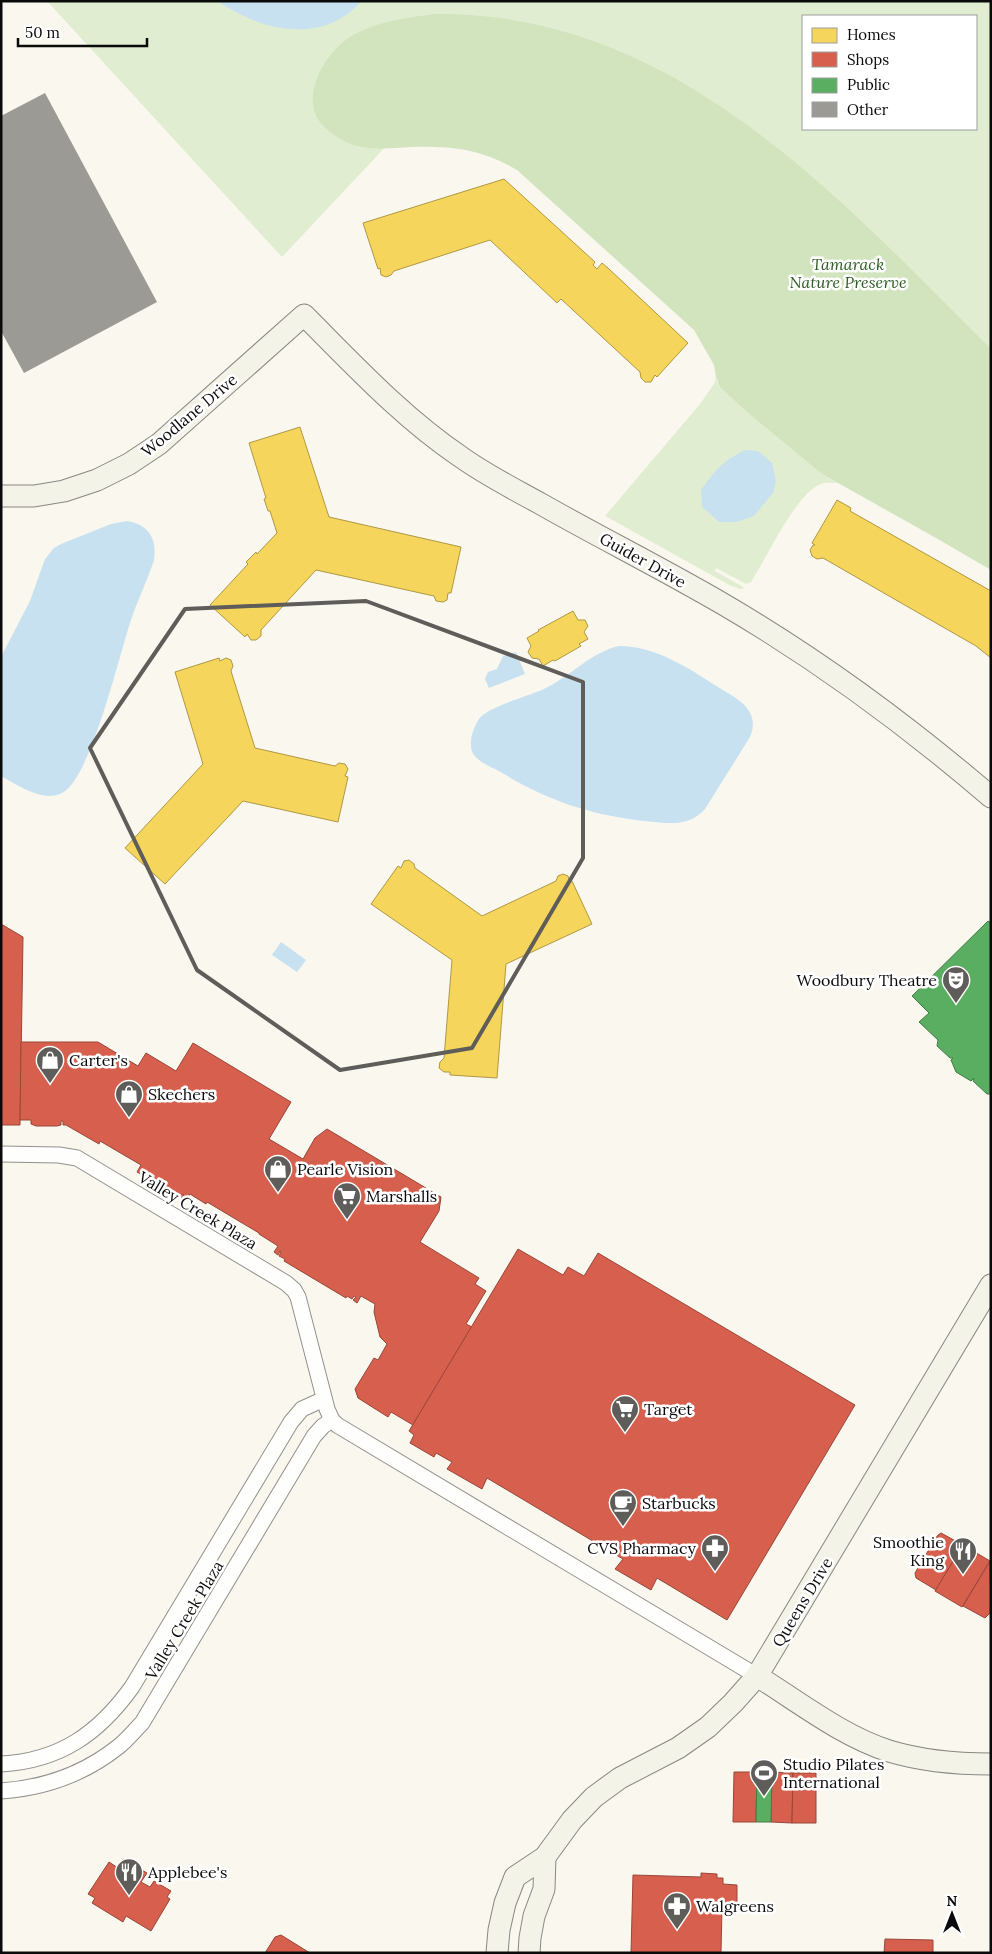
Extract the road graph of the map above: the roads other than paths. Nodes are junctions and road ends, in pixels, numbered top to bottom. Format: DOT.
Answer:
graph roads {
  1 [pos="304,315"];
  2 [pos="1,496"];
  3 [pos="991,798"];
  4 [pos="1,1154"];
  5 [pos="991,1284"];
  6 [pos="324,1399"];
  7 [pos="332,1420"];
  8 [pos="757,1676"];
  9 [pos="1,1764"];
  10 [pos="991,1764"];
  11 [pos="1,1791"];
  12 [pos="545,1857"];
  13 [pos="497,1953"];
  14 [pos="529,1953"];
  1 -- 2 [label="street, Woodlane Drive"];
  1 -- 3 [label="street, Guider Drive"];
  4 -- 6 [label="street, Valley Creek Plaza"];
  5 -- 8 [label="street, Queens Drive"];
  6 -- 7 [label="street, Valley Creek Plaza"];
  6 -- 9 [label="street, Valley Creek Plaza"];
  7 -- 8 [label="street"];
  7 -- 11 [label="street, Valley Creek Plaza"];
  8 -- 10 [label="street"];
  8 -- 12 [label="street, Queens Drive"];
  12 -- 13 [label="street, Queens Drive"];
  12 -- 14 [label="street"];
}
